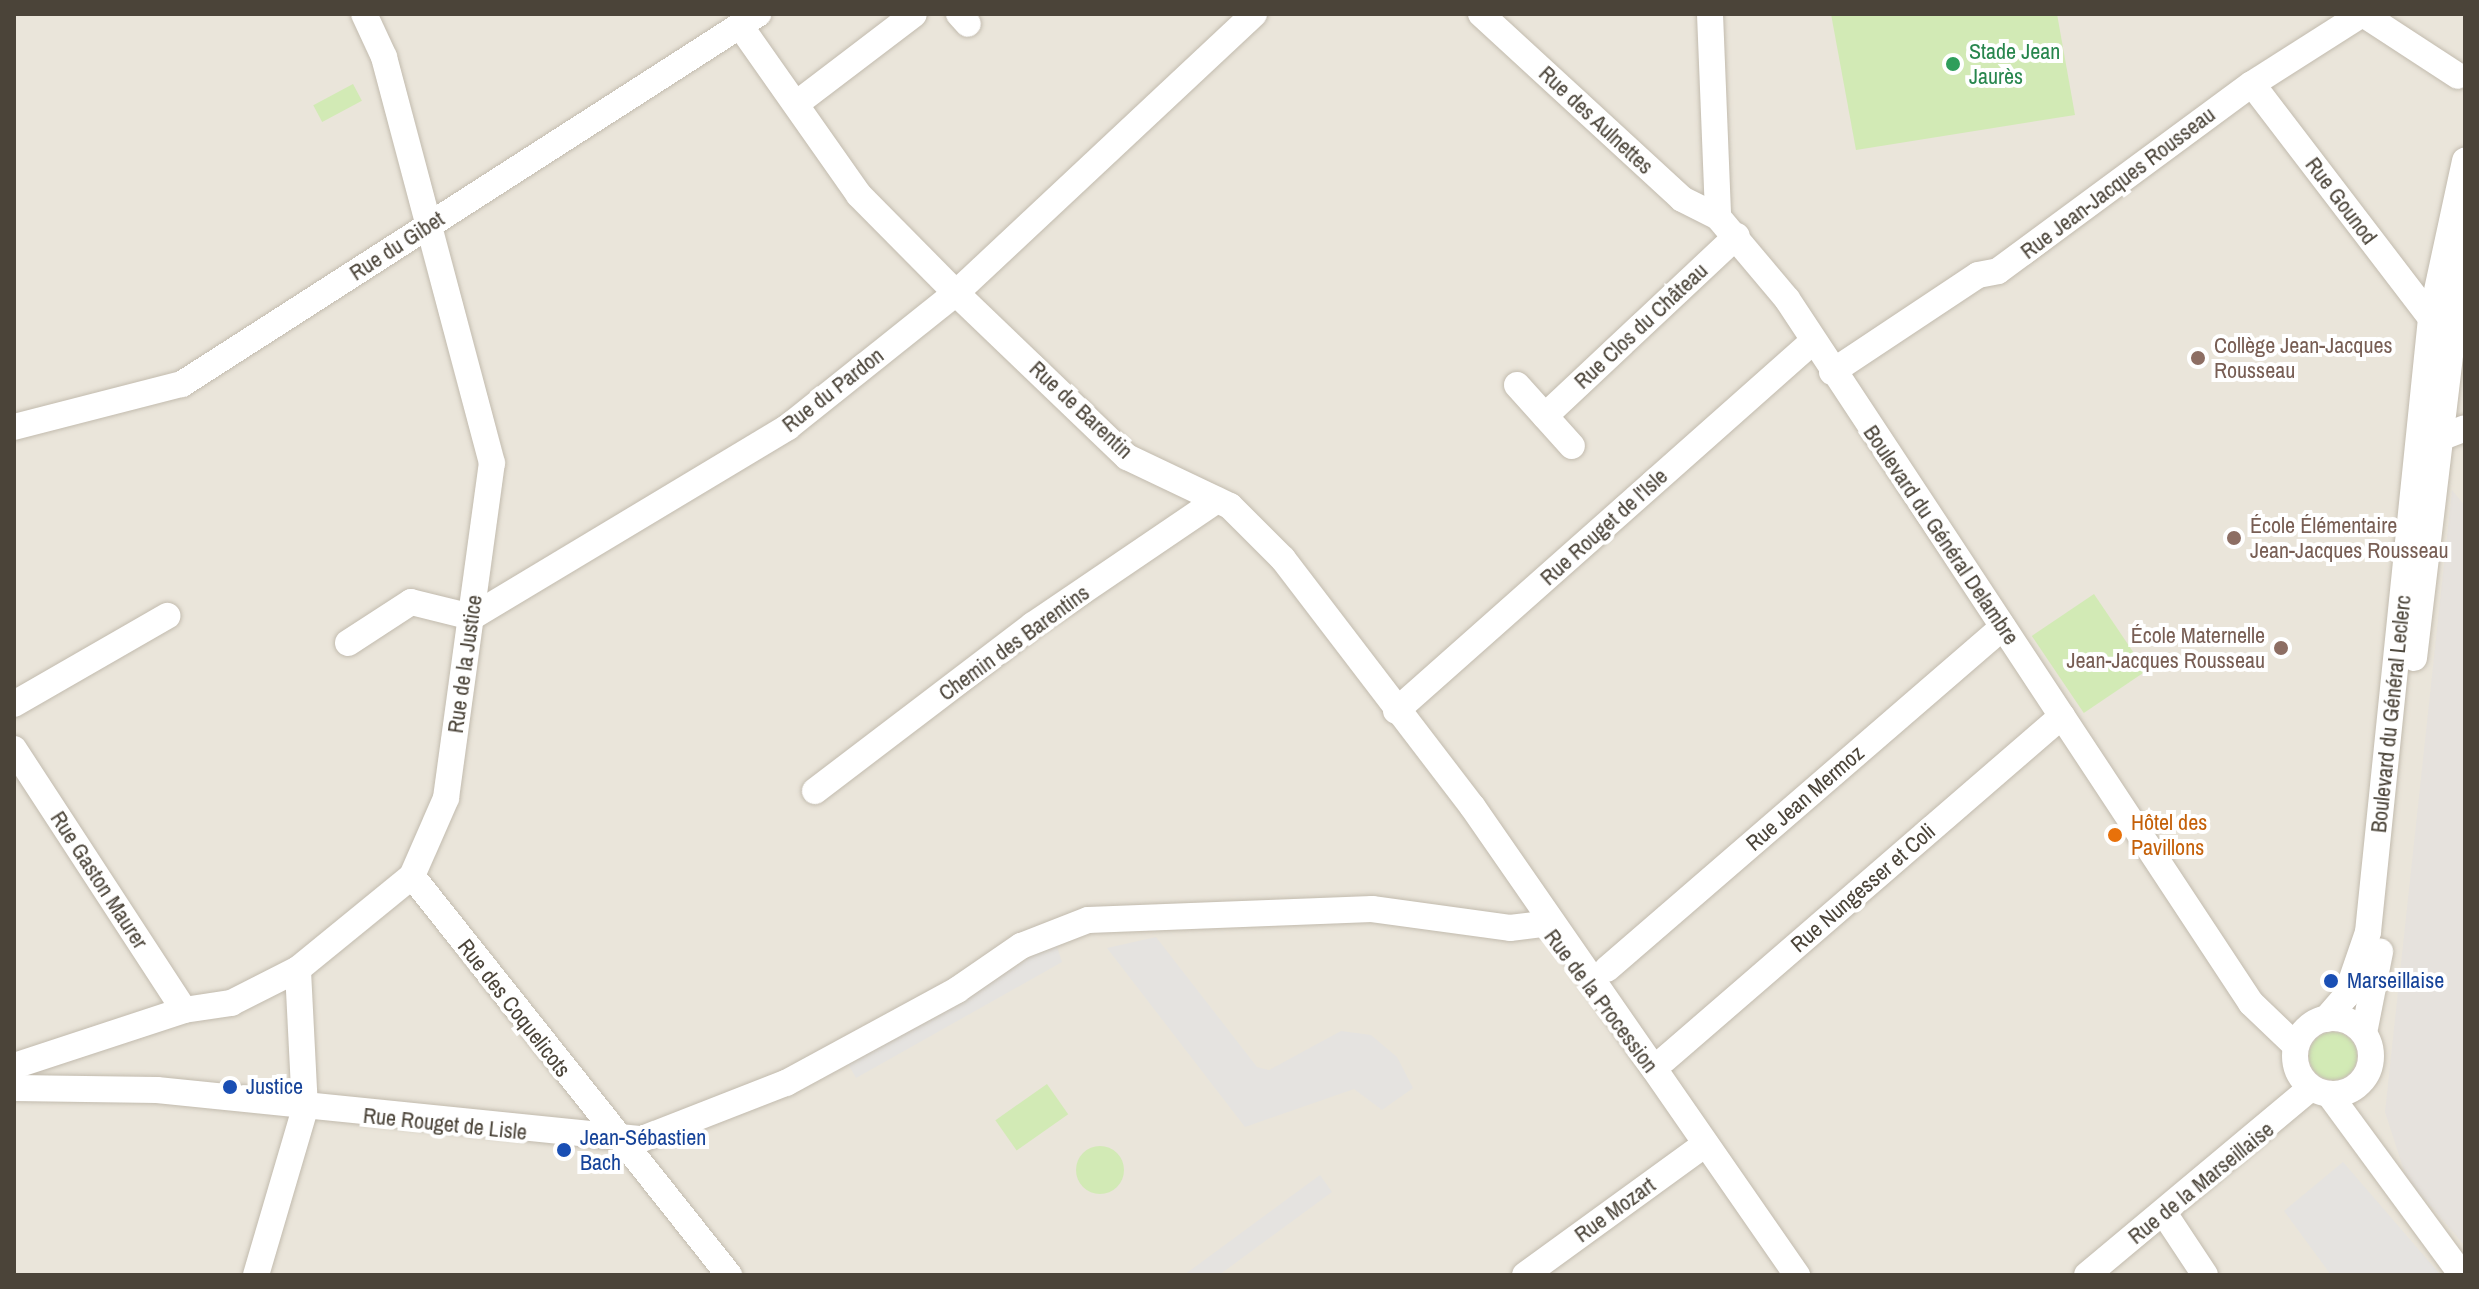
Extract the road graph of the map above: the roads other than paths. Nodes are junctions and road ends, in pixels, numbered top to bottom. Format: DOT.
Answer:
graph roads {
  1 [pos="364,14"];
  2 [pos="914,14"];
  3 [pos="1254,14"];
  4 [pos="1481,14"];
  5 [pos="1710,14"];
  6 [pos="2362,14"];
  7 [pos="750,21"];
  8 [pos="2458,76"];
  9 [pos="2252,84"];
  10 [pos="796,104"];
  11 [pos="2465,161"];
  12 [pos="1718,217"];
  13 [pos="430,224"];
  14 [pos="2465,233"];
  15 [pos="1737,236"];
  16 [pos="956,293"];
  17 [pos="2431,318"];
  18 [pos="1811,343"];
  19 [pos="1832,372"];
  20 [pos="1517,385"];
  21 [pos="1545,416"];
  22 [pos="14,427"];
  23 [pos="2465,428"];
  24 [pos="2437,439"];
  25 [pos="1572,446"];
  26 [pos="1217,500"];
  27 [pos="167,616"];
  28 [pos="472,617"];
  29 [pos="2003,627"];
  30 [pos="348,643"];
  31 [pos="14,704"];
  32 [pos="1396,711"];
  33 [pos="2062,716"];
  34 [pos="14,749"];
  35 [pos="815,791"];
  36 [pos="412,876"];
  37 [pos="1548,923"];
  38 [pos="1021,946"];
  39 [pos="298,969"];
  40 [pos="1599,975"];
  41 [pos="184,1010"];
  42 [pos="2320,1021"];
  43 [pos="2275,1023"];
  44 [pos="2364,1033"];
  45 [pos="2296,1046"];
  46 [pos="1659,1065"];
  47 [pos="14,1066"];
  48 [pos="2361,1083"];
  49 [pos="14,1088"];
  50 [pos="2320,1091"];
  51 [pos="305,1109"];
  52 [pos="616,1141"];
  53 [pos="1705,1144"];
  54 [pos="2378,1162"];
  55 [pos="2164,1213"];
  56 [pos="720,1272"];
  57 [pos="256,1275"];
  58 [pos="1525,1275"];
  59 [pos="1797,1275"];
  60 [pos="2087,1275"];
  61 [pos="2205,1275"];
  62 [pos="2462,1275"];
  1 -- 13 [label="street, Rue de la Justice"];
  2 -- 10 [label="street"];
  3 -- 16 [label="street, Rue du Pardon"];
  4 -- 12 [label="street, Rue des Aulnettes"];
  5 -- 12 [label="street"];
  6 -- 8 [label="street"];
  6 -- 9 [label="street, Rue Jean-Jacques Rousseau"];
  7 -- 10 [label="street, Rue de Barentin"];
  7 -- 13 [label="street, Rue du Gibet"];
  9 -- 17 [label="street, Rue Gounod"];
  9 -- 19 [label="street, Rue Jean-Jacques Rousseau"];
  10 -- 16 [label="street, Rue de Barentin"];
  11 -- 17 [label="street, Boulevard du Général Leclerc"];
  12 -- 15 [label="street, Boulevard du Général Delambre"];
  13 -- 22 [label="street, Rue du Gibet"];
  13 -- 28 [label="street, Rue de la Justice"];
  14 -- 24 [label="street, Boulevard du Général Leclerc"];
  15 -- 18 [label="street, Boulevard du Général Delambre"];
  15 -- 21 [label="street, Rue Clos du Château"];
  16 -- 26 [label="street, Rue de Barentin"];
  16 -- 28 [label="street, Rue du Pardon"];
  17 -- 42 [label="street, Boulevard du Général Leclerc"];
  18 -- 19 [label="street, Boulevard du Général Delambre"];
  18 -- 32 [label="street, Rue Rouget de l'Isle"];
  19 -- 29 [label="street, Boulevard du Général Delambre"];
  20 -- 21 [label="street"];
  21 -- 25 [label="street"];
  23 -- 24 [label="street"];
  24 -- 44 [label="street, Boulevard du Général Leclerc"];
  26 -- 32 [label="street, Rue de Barentin"];
  26 -- 35 [label="street, Chemin des Barentins"];
  27 -- 31 [label="street"];
  28 -- 30 [label="street"];
  28 -- 36 [label="street, Rue de la Justice"];
  29 -- 33 [label="street, Boulevard du Général Delambre"];
  29 -- 40 [label="street, Rue Jean Mermoz"];
  32 -- 37 [label="street, Rue de Barentin"];
  33 -- 43 [label="street, Boulevard du Général Delambre"];
  33 -- 46 [label="street, Rue Nungesser et Coli"];
  34 -- 41 [label="street, Rue Gaston Maurer"];
  36 -- 39 [label="street, Rue de la Justice"];
  36 -- 52 [label="street, Rue des Coquelicots"];
  37 -- 38 [label="street, Rue de la Procession"];
  37 -- 40 [label="street, Rue de la Procession"];
  38 -- 52 [label="street, Rue Rouget de Lisle"];
  39 -- 41 [label="street, Rue de la Justice"];
  39 -- 51 [label="street"];
  40 -- 46 [label="street, Rue de la Procession"];
  41 -- 47 [label="street, Rue de la Justice"];
  42 -- 43 [label="street"];
  42 -- 44 [label="street"];
  42 -- 45 [label="street"];
  43 -- 45 [label="street, Boulevard du Général Delambre"];
  44 -- 48 [label="street"];
  45 -- 50 [label="street"];
  46 -- 53 [label="street, Rue de la Procession"];
  48 -- 50 [label="street"];
  48 -- 54 [label="street"];
  49 -- 51 [label="street, Rue Rouget de Lisle"];
  50 -- 54 [label="street"];
  50 -- 55 [label="street, Rue de la Marseillaise"];
  51 -- 52 [label="street, Rue Rouget de Lisle"];
  51 -- 57 [label="street"];
  52 -- 56 [label="street, Rue des Coquelicots"];
  53 -- 58 [label="street, Rue Mozart"];
  53 -- 59 [label="street, Rue de la Procession"];
  54 -- 62 [label="street"];
  55 -- 60 [label="street, Rue de la Marseillaise"];
  55 -- 61 [label="street"];
}
